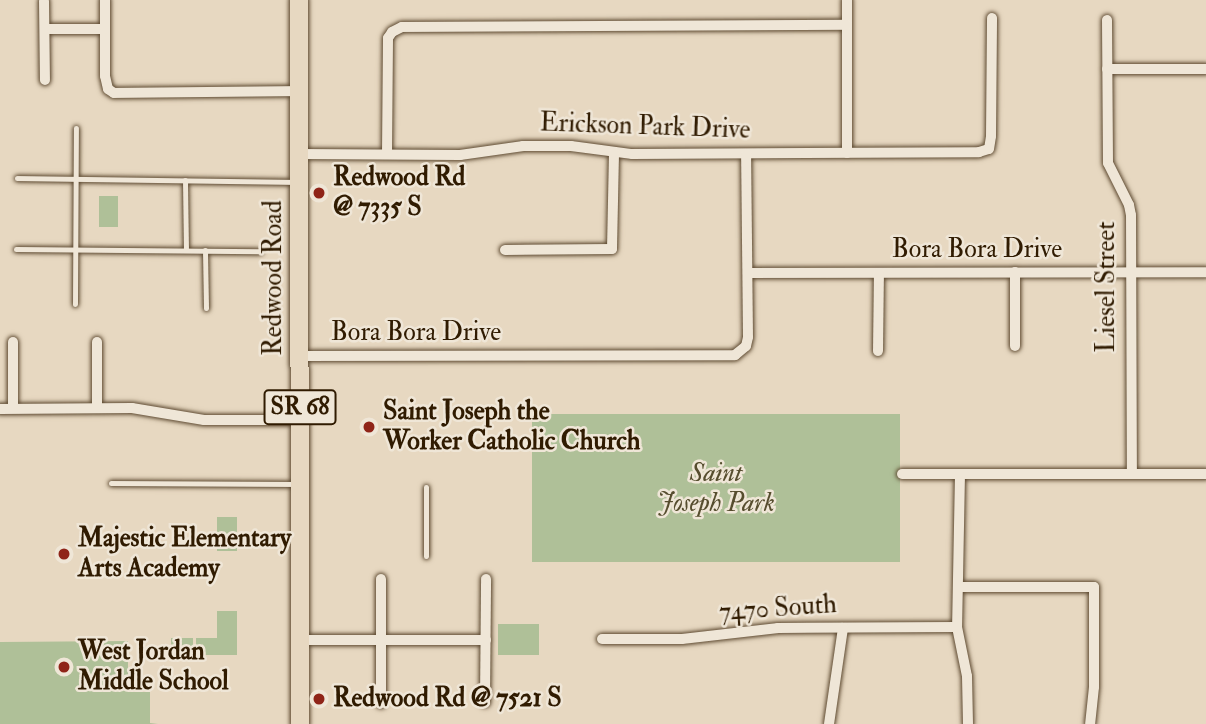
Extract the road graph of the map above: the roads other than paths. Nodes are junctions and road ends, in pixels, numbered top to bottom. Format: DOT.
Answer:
graph roads {
  1 [pos="104,0"];
  2 [pos="299,0"];
  3 [pos="847,0"];
  4 [pos="44,1"];
  5 [pos="992,19"];
  6 [pos="1107,20"];
  7 [pos="847,25"];
  8 [pos="45,29"];
  9 [pos="105,29"];
  10 [pos="1107,69"];
  11 [pos="1206,69"];
  12 [pos="45,80"];
  13 [pos="300,91"];
  14 [pos="76,128"];
  15 [pos="614,153"];
  16 [pos="847,153"];
  17 [pos="300,154"];
  18 [pos="387,154"];
  19 [pos="746,154"];
  20 [pos="18,178"];
  21 [pos="75,179"];
  22 [pos="185,180"];
  23 [pos="300,182"];
  24 [pos="16,248"];
  25 [pos="75,249"];
  26 [pos="186,250"];
  27 [pos="205,250"];
  28 [pos="505,250"];
  29 [pos="260,251"];
  30 [pos="1015,272"];
  31 [pos="1130,272"];
  32 [pos="1206,272"];
  33 [pos="748,273"];
  34 [pos="879,273"];
  35 [pos="75,304"];
  36 [pos="206,308"];
  37 [pos="13,342"];
  38 [pos="97,342"];
  39 [pos="1015,346"];
  40 [pos="878,351"];
  41 [pos="300,356"];
  42 [pos="13,408"];
  43 [pos="97,408"];
  44 [pos="0,409"];
  45 [pos="300,420"];
  46 [pos="902,474"];
  47 [pos="960,474"];
  48 [pos="1132,474"];
  49 [pos="1206,474"];
  50 [pos="111,484"];
  51 [pos="300,484"];
  52 [pos="426,487"];
  53 [pos="426,556"];
  54 [pos="381,579"];
  55 [pos="486,579"];
  56 [pos="960,587"];
  57 [pos="957,627"];
  58 [pos="843,628"];
  59 [pos="602,639"];
  60 [pos="300,640"];
  61 [pos="381,640"];
  62 [pos="486,640"];
  63 [pos="485,702"];
  64 [pos="381,703"];
  65 [pos="300,724"];
  66 [pos="829,724"];
  67 [pos="968,724"];
  68 [pos="1090,724"];
  1 -- 9 [label="street"];
  2 -- 13 [label="main road, Redwood Road / SR 68"];
  3 -- 7 [label="street"];
  4 -- 8 [label="street"];
  5 -- 16 [label="street, Erickson Park Drive"];
  6 -- 10 [label="street, Liesel Street"];
  7 -- 16 [label="street"];
  7 -- 18 [label="street"];
  8 -- 9 [label="street"];
  8 -- 12 [label="street"];
  9 -- 13 [label="street"];
  10 -- 11 [label="street"];
  10 -- 31 [label="street, Liesel Street"];
  13 -- 17 [label="main road, Redwood Road / SR 68"];
  14 -- 21 [label="lane"];
  15 -- 18 [label="street, Erickson Park Drive"];
  15 -- 19 [label="street, Erickson Park Drive"];
  15 -- 28 [label="street"];
  16 -- 19 [label="street, Erickson Park Drive"];
  17 -- 18 [label="street, Erickson Park Drive"];
  17 -- 23 [label="main road, Redwood Road / SR 68"];
  19 -- 33 [label="street"];
  20 -- 21 [label="lane"];
  21 -- 22 [label="lane"];
  21 -- 25 [label="lane"];
  22 -- 23 [label="lane"];
  22 -- 26 [label="lane"];
  23 -- 41 [label="main road, Redwood Road / SR 68"];
  24 -- 25 [label="lane"];
  25 -- 26 [label="lane"];
  25 -- 35 [label="lane"];
  26 -- 27 [label="lane"];
  27 -- 29 [label="lane"];
  27 -- 36 [label="lane"];
  30 -- 31 [label="street, Bora Bora Drive"];
  30 -- 34 [label="street, Bora Bora Drive"];
  30 -- 39 [label="street"];
  31 -- 32 [label="street, Bora Bora Drive"];
  31 -- 48 [label="street, Liesel Street"];
  33 -- 34 [label="street, Bora Bora Drive"];
  33 -- 41 [label="street, Bora Bora Drive"];
  34 -- 40 [label="street"];
  37 -- 42 [label="street"];
  38 -- 43 [label="street"];
  41 -- 45 [label="main road, Redwood Road / SR 68"];
  42 -- 43 [label="street"];
  42 -- 44 [label="street"];
  43 -- 45 [label="street"];
  45 -- 51 [label="main road, Redwood Road / SR 68"];
  46 -- 47 [label="street"];
  47 -- 48 [label="street"];
  47 -- 56 [label="street"];
  48 -- 49 [label="street"];
  50 -- 51 [label="lane"];
  51 -- 60 [label="main road, Redwood Road / SR 68"];
  52 -- 53 [label="lane"];
  54 -- 61 [label="street"];
  55 -- 62 [label="street"];
  56 -- 57 [label="street"];
  56 -- 68 [label="street"];
  57 -- 58 [label="street, 7470 South"];
  57 -- 67 [label="street"];
  58 -- 59 [label="street, 7470 South"];
  58 -- 66 [label="street"];
  60 -- 61 [label="street"];
  60 -- 65 [label="main road, Redwood Road / SR 68"];
  61 -- 62 [label="street"];
  61 -- 64 [label="street"];
  62 -- 63 [label="street"];
}
